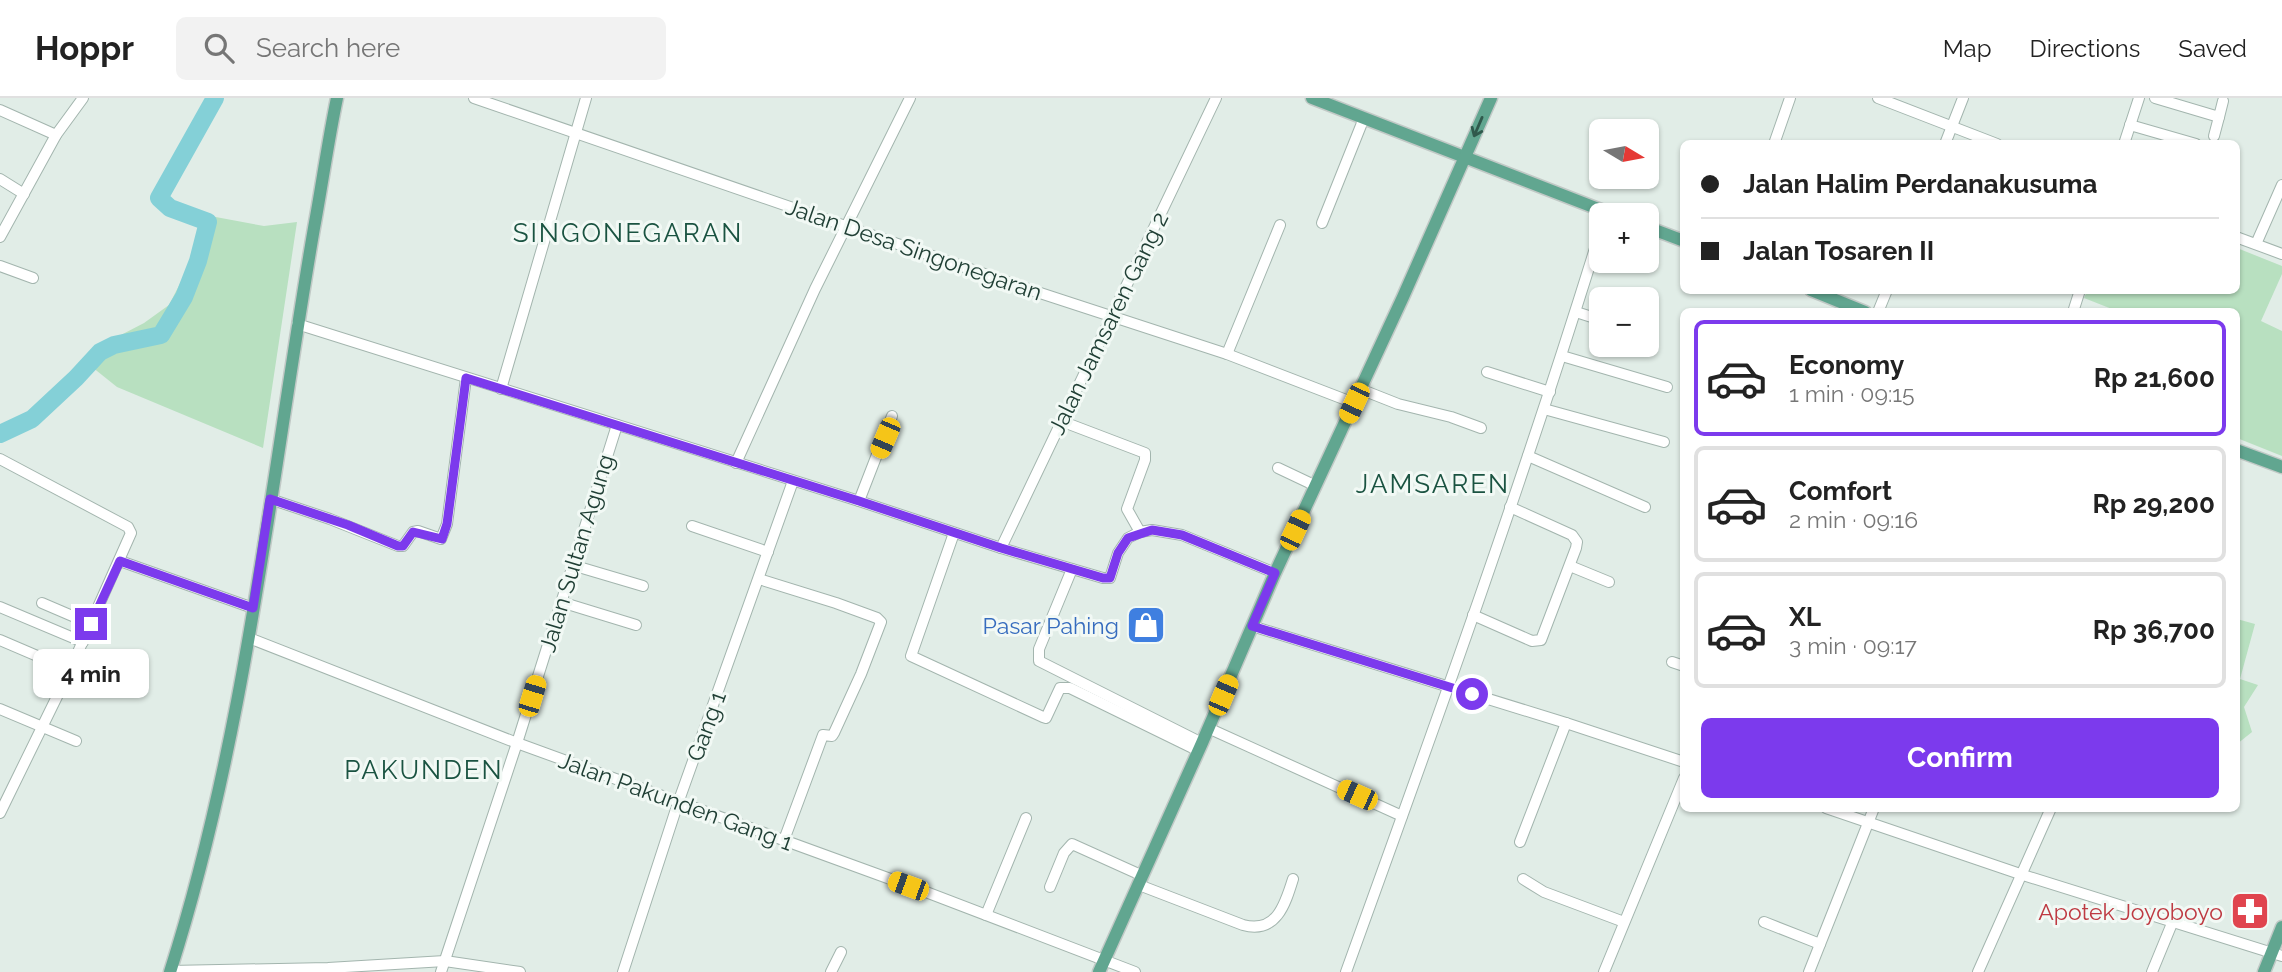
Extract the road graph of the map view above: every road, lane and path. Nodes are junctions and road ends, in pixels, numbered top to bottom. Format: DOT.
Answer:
graph roads {
  1 [pos="83,98"];
  2 [pos="337,98"];
  3 [pos="474,98"];
  4 [pos="586,98"];
  5 [pos="910,98"];
  6 [pos="1216,98"];
  7 [pos="1312,98"];
  8 [pos="1491,98"];
  9 [pos="1790,98"];
  10 [pos="1878,98"];
  11 [pos="1963,98"];
  12 [pos="2139,98"];
  13 [pos="2155,98"];
  14 [pos="2223,102"];
  15 [pos="0,110"];
  16 [pos="2219,117"];
  17 [pos="1364,118"];
  18 [pos="2130,125"];
  19 [pos="1952,127"];
  20 [pos="575,133"];
  21 [pos="56,135"];
  22 [pos="2214,136"];
  23 [pos="1775,140"];
  24 [pos="1947,140"];
  25 [pos="1986,140"];
  26 [pos="2125,140"];
  27 [pos="2182,140"];
  28 [pos="1466,157"];
  29 [pos="0,179"];
  30 [pos="2282,185"];
  31 [pos="24,194"];
  32 [pos="1589,206"];
  33 [pos="1322,223"];
  34 [pos="846,225"];
  35 [pos="1280,225"];
  36 [pos="1659,232"];
  37 [pos="0,237"];
  38 [pos="2240,238"];
  39 [pos="1680,240"];
  40 [pos="2256,244"];
  41 [pos="2282,254"];
  42 [pos="0,266"];
  43 [pos="1589,269"];
  44 [pos="33,278"];
  45 [pos="1821,294"];
  46 [pos="1855,308"];
  47 [pos="1576,312"];
  48 [pos="1111,316"];
  49 [pos="1589,316"];
  50 [pos="298,324"];
  51 [pos="1227,354"];
  52 [pos="1562,356"];
  53 [pos="1486,372"];
  54 [pos="466,378"];
  55 [pos="1667,387"];
  56 [pos="501,389"];
  57 [pos="1360,389"];
  58 [pos="1550,392"];
  59 [pos="1354,403"];
  60 [pos="1544,409"];
  61 [pos="892,416"];
  62 [pos="1061,422"];
  63 [pos="617,425"];
  64 [pos="1481,428"];
  65 [pos="1664,442"];
  66 [pos="2240,451"];
  67 [pos="1528,456"];
  68 [pos="0,459"];
  69 [pos="736,463"];
  70 [pos="2282,467"];
  71 [pos="1278,468"];
  72 [pos="793,481"];
  73 [pos="1315,486"];
  74 [pos="270,499"];
  75 [pos="859,501"];
  76 [pos="1510,507"];
  77 [pos="1645,508"];
  78 [pos="692,526"];
  79 [pos="1140,532"];
  80 [pos="954,533"];
  81 [pos="1001,548"];
  82 [pos="768,552"];
  83 [pos="120,561"];
  84 [pos="572,565"];
  85 [pos="1570,566"];
  86 [pos="1072,569"];
  87 [pos="1275,573"];
  88 [pos="759,579"];
  89 [pos="1609,582"];
  90 [pos="643,586"];
  91 [pos="561,601"];
  92 [pos="42,603"];
  93 [pos="0,607"];
  94 [pos="253,608"];
  95 [pos="1473,615"];
  96 [pos="91,624"];
  97 [pos="636,625"];
  98 [pos="1252,626"];
  99 [pos="248,638"];
  100 [pos="0,640"];
  101 [pos="83,642"];
  102 [pos="1672,662"];
  103 [pos="1680,665"];
  104 [pos="70,670"];
  105 [pos="1448,687"];
  106 [pos="0,709"];
  107 [pos="1566,723"];
  108 [pos="41,726"];
  109 [pos="1208,728"];
  110 [pos="76,741"];
  111 [pos="517,743"];
  112 [pos="1200,747"];
  113 [pos="1680,761"];
  114 [pos="1680,788"];
  115 [pos="678,803"];
  116 [pos="1838,812"];
  117 [pos="1873,812"];
  118 [pos="2049,812"];
  119 [pos="0,813"];
  120 [pos="1402,816"];
  121 [pos="1026,818"];
  122 [pos="1869,822"];
  123 [pos="784,840"];
  124 [pos="1520,842"];
  125 [pos="2023,875"];
  126 [pos="1293,878"];
  127 [pos="1523,879"];
  128 [pos="1141,880"];
  129 [pos="1050,887"];
  130 [pos="986,915"];
  131 [pos="1624,922"];
  132 [pos="1764,922"];
  133 [pos="2173,922"];
  134 [pos="2282,927"];
  135 [pos="1820,944"];
  136 [pos="841,952"];
  137 [pos="2277,954"];
  138 [pos="445,961"];
  139 [pos="1101,966"];
  140 [pos="327,970"];
  141 [pos="170,972"];
  142 [pos="441,972"];
  143 [pos="520,972"];
  144 [pos="623,972"];
  145 [pos="831,972"];
  146 [pos="1135,972"];
  147 [pos="1346,972"];
  148 [pos="1604,972"];
  149 [pos="1809,972"];
  150 [pos="1978,972"];
  151 [pos="2152,972"];
  152 [pos="2264,972"];
  1 -- 21 [label="street"];
  2 -- 50 [label="main road"];
  3 -- 20 [label="street, Jalan Desa Singonegaran"];
  4 -- 20 [label="street"];
  5 -- 34 [label="street"];
  6 -- 48 [label="street, Jalan Jamsaren Gang 2"];
  7 -- 17 [label="main road"];
  8 -- 28 [label="main road, one-way"];
  9 -- 23 [label="street"];
  10 -- 19 [label="street"];
  11 -- 19 [label="street"];
  12 -- 18 [label="street"];
  13 -- 16 [label="street"];
  14 -- 16 [label="street"];
  15 -- 21 [label="street"];
  16 -- 22 [label="street"];
  17 -- 28 [label="main road"];
  17 -- 33 [label="street"];
  18 -- 26 [label="street"];
  18 -- 27 [label="street"];
  19 -- 24 [label="street"];
  19 -- 25 [label="street"];
  20 -- 34 [label="street, Jalan Desa Singonegaran"];
  20 -- 56 [label="street"];
  21 -- 31 [label="street"];
  28 -- 32 [label="main road"];
  28 -- 57 [label="main road"];
  29 -- 31 [label="street"];
  30 -- 40 [label="street"];
  31 -- 37 [label="street"];
  34 -- 48 [label="street, Jalan Desa Singonegaran"];
  34 -- 69 [label="street"];
  35 -- 51 [label="street"];
  36 -- 39 [label="main road"];
  38 -- 40 [label="street"];
  40 -- 41 [label="street"];
  42 -- 44 [label="street"];
  43 -- 47 [label="street"];
  45 -- 46 [label="main road"];
  47 -- 49 [label="street"];
  47 -- 52 [label="street"];
  48 -- 51 [label="street, Jalan Desa Singonegaran"];
  48 -- 62 [label="street, Jalan Jamsaren Gang 2"];
  50 -- 54 [label="street"];
  50 -- 74 [label="main road"];
  51 -- 59 [label="street, Jalan Desa Singonegaran"];
  52 -- 55 [label="street"];
  52 -- 58 [label="street"];
  53 -- 58 [label="street"];
  54 -- 56 [label="street"];
  54 -- 74 [label="street"];
  56 -- 63 [label="street"];
  57 -- 59 [label="main road"];
  57 -- 64 [label="street"];
  58 -- 60 [label="street"];
  59 -- 73 [label="main road"];
  60 -- 65 [label="street"];
  60 -- 67 [label="street"];
  61 -- 75 [label="street"];
  62 -- 79 [label="street"];
  62 -- 81 [label="street, Jalan Jamsaren Gang 2"];
  63 -- 69 [label="street"];
  63 -- 84 [label="street, Jalan Sultan Agung"];
  66 -- 70 [label="main road"];
  67 -- 76 [label="street"];
  67 -- 77 [label="street"];
  68 -- 83 [label="street"];
  69 -- 72 [label="street"];
  71 -- 73 [label="street"];
  72 -- 75 [label="street"];
  72 -- 82 [label="street, Gang 1"];
  73 -- 87 [label="main road"];
  74 -- 94 [label="main road"];
  75 -- 80 [label="street"];
  76 -- 85 [label="street"];
  76 -- 95 [label="street"];
  78 -- 82 [label="street"];
  79 -- 86 [label="street"];
  79 -- 87 [label="street"];
  80 -- 81 [label="street"];
  80 -- 112 [label="street"];
  81 -- 86 [label="street"];
  82 -- 88 [label="street, Gang 1"];
  83 -- 94 [label="street"];
  83 -- 96 [label="street"];
  84 -- 90 [label="street"];
  84 -- 91 [label="street, Jalan Sultan Agung"];
  85 -- 89 [label="street"];
  85 -- 95 [label="street"];
  86 -- 112 [label="street"];
  87 -- 98 [label="main road"];
  88 -- 115 [label="street, Gang 1"];
  88 -- 123 [label="street"];
  91 -- 97 [label="street"];
  91 -- 111 [label="street, Jalan Sultan Agung"];
  92 -- 96 [label="street"];
  93 -- 101 [label="street"];
  94 -- 99 [label="main road"];
  95 -- 105 [label="street"];
  96 -- 101 [label="street"];
  98 -- 105 [label="street"];
  98 -- 109 [label="main road"];
  99 -- 111 [label="street, Jalan Pakunden Gang 1"];
  99 -- 141 [label="main road"];
  100 -- 104 [label="street"];
  101 -- 104 [label="street"];
  102 -- 103 [label="street"];
  104 -- 108 [label="street"];
  105 -- 107 [label="street"];
  105 -- 120 [label="street"];
  106 -- 108 [label="street"];
  107 -- 113 [label="street"];
  107 -- 124 [label="street"];
  108 -- 110 [label="street"];
  108 -- 119 [label="street"];
  109 -- 112 [label="main road"];
  109 -- 120 [label="street"];
  111 -- 115 [label="street, Jalan Pakunden Gang 1"];
  111 -- 138 [label="street, Jalan Sultan Agung"];
  112 -- 128 [label="main road"];
  114 -- 131 [label="street"];
  115 -- 123 [label="street, Jalan Pakunden Gang 1"];
  115 -- 144 [label="street, Gang 1"];
  116 -- 122 [label="street"];
  117 -- 122 [label="street"];
  118 -- 125 [label="street"];
  120 -- 147 [label="street"];
  121 -- 130 [label="street"];
  122 -- 125 [label="street"];
  122 -- 135 [label="street"];
  123 -- 130 [label="street, Jalan Pakunden Gang 1"];
  125 -- 133 [label="street"];
  125 -- 150 [label="street"];
  126 -- 128 [label="street"];
  127 -- 131 [label="street"];
  128 -- 129 [label="street"];
  128 -- 139 [label="main road"];
  130 -- 139 [label="street, Jalan Pakunden Gang 1"];
  131 -- 148 [label="street"];
  132 -- 135 [label="street"];
  133 -- 137 [label="street"];
  133 -- 151 [label="street"];
  134 -- 137 [label="main road"];
  135 -- 149 [label="street"];
  136 -- 145 [label="street"];
  137 -- 152 [label="main road"];
  138 -- 140 [label="street"];
  138 -- 142 [label="street, Jalan Sultan Agung"];
  138 -- 143 [label="street"];
  139 -- 146 [label="street, Jalan Pakunden Gang 1"];
  140 -- 141 [label="street"];
}
